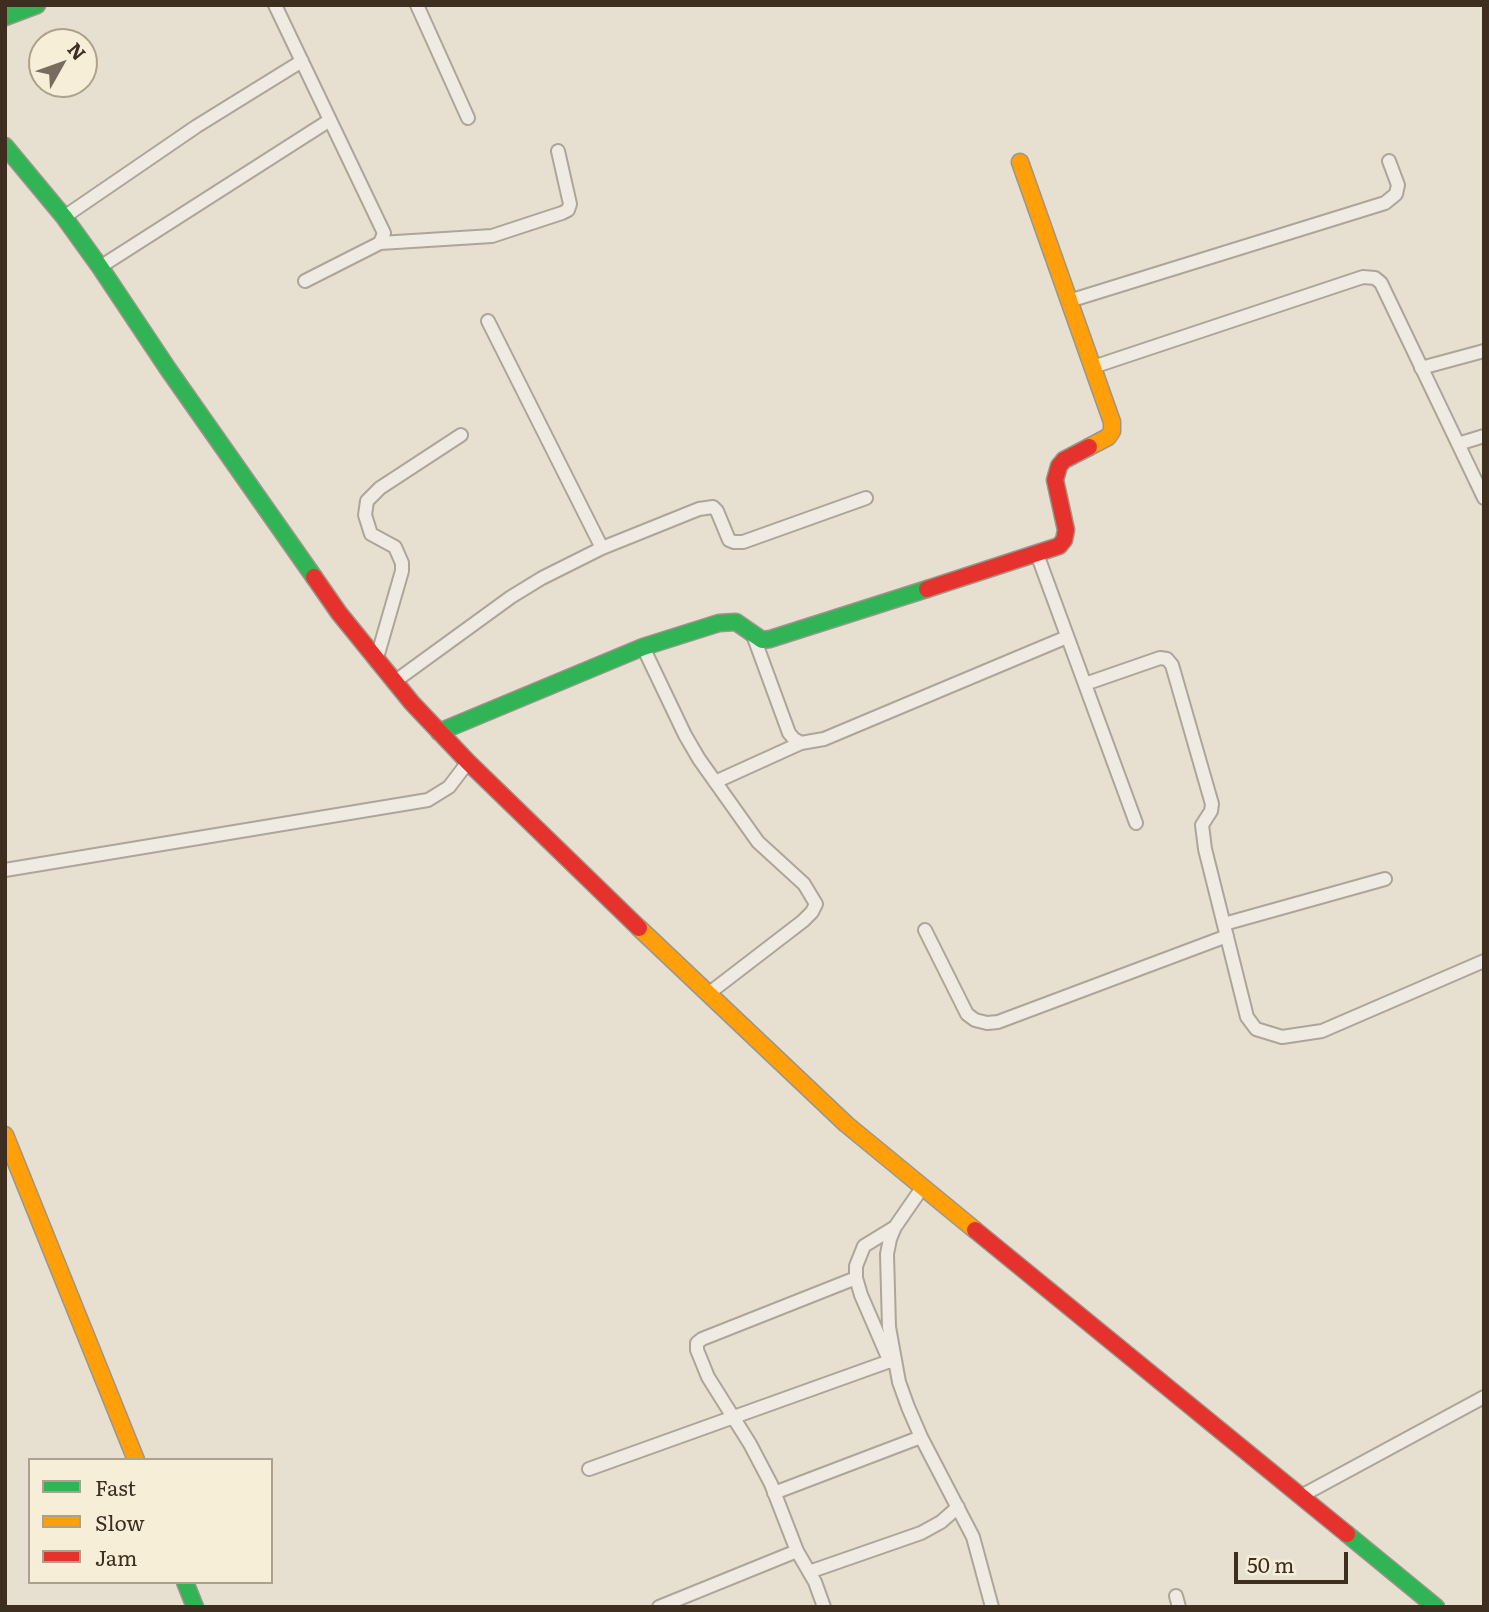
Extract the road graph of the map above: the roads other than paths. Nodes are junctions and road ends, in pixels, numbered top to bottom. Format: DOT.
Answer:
graph roads {
  1 [pos="37,5"];
  2 [pos="275,5"];
  3 [pos="417,5"];
  4 [pos="5,17"];
  5 [pos="302,61"];
  6 [pos="468,118"];
  7 [pos="330,120"];
  8 [pos="5,146"];
  9 [pos="558,151"];
  10 [pos="1389,161"];
  11 [pos="1020,162"];
  12 [pos="64,217"];
  13 [pos="380,243"];
  14 [pos="100,267"];
  15 [pos="305,281"];
  16 [pos="1069,300"];
  17 [pos="488,321"];
  18 [pos="1484,351"];
  19 [pos="1093,367"];
  20 [pos="1421,368"];
  21 [pos="461,435"];
  22 [pos="1484,436"];
  23 [pos="1458,444"];
  24 [pos="866,498"];
  25 [pos="1484,498"];
  26 [pos="602,548"];
  27 [pos="1037,554"];
  28 [pos="753,635"];
  29 [pos="1067,637"];
  30 [pos="643,647"];
  31 [pos="376,661"];
  32 [pos="394,682"];
  33 [pos="1085,684"];
  34 [pos="439,732"];
  35 [pos="801,743"];
  36 [pos="468,762"];
  37 [pos="715,782"];
  38 [pos="1136,823"];
  39 [pos="5,870"];
  40 [pos="1384,879"];
  41 [pos="925,930"];
  42 [pos="1225,930"];
  43 [pos="1484,961"];
  44 [pos="708,994"];
  45 [pos="5,1135"];
  46 [pos="922,1188"];
  47 [pos="895,1227"];
  48 [pos="856,1278"];
  49 [pos="890,1361"];
  50 [pos="898,1382"];
  51 [pos="1484,1397"];
  52 [pos="733,1418"];
  53 [pos="921,1437"];
  54 [pos="135,1458"];
  55 [pos="589,1469"];
  56 [pos="774,1493"];
  57 [pos="1301,1496"];
  58 [pos="958,1507"];
  59 [pos="797,1551"];
  60 [pos="809,1572"];
  61 [pos="186,1584"];
  62 [pos="195,1607"];
  63 [pos="659,1607"];
  64 [pos="824,1607"];
  65 [pos="992,1607"];
  66 [pos="1436,1607"];
  1 -- 4 [label="street"];
  2 -- 5 [label="street"];
  3 -- 6 [label="street"];
  5 -- 7 [label="street"];
  5 -- 12 [label="street"];
  7 -- 13 [label="street"];
  7 -- 14 [label="street"];
  8 -- 12 [label="street"];
  9 -- 13 [label="street"];
  10 -- 16 [label="street"];
  11 -- 16 [label="street"];
  12 -- 14 [label="street"];
  13 -- 15 [label="street"];
  14 -- 31 [label="street"];
  16 -- 19 [label="street"];
  17 -- 26 [label="street"];
  18 -- 20 [label="street"];
  19 -- 20 [label="street"];
  19 -- 27 [label="street"];
  20 -- 23 [label="street"];
  21 -- 31 [label="street"];
  22 -- 23 [label="street"];
  23 -- 25 [label="street"];
  24 -- 26 [label="street"];
  26 -- 32 [label="street"];
  27 -- 28 [label="street"];
  27 -- 29 [label="street"];
  28 -- 30 [label="street"];
  28 -- 35 [label="street"];
  29 -- 33 [label="street"];
  29 -- 35 [label="street"];
  30 -- 34 [label="street"];
  30 -- 37 [label="street"];
  31 -- 32 [label="street"];
  32 -- 34 [label="street"];
  33 -- 38 [label="street"];
  33 -- 42 [label="street"];
  34 -- 36 [label="street"];
  35 -- 37 [label="street"];
  36 -- 39 [label="street"];
  36 -- 44 [label="street"];
  37 -- 44 [label="street"];
  40 -- 42 [label="street"];
  41 -- 42 [label="street"];
  42 -- 43 [label="street"];
  44 -- 46 [label="street"];
  45 -- 54 [label="street"];
  46 -- 47 [label="street"];
  46 -- 57 [label="street"];
  47 -- 48 [label="street"];
  47 -- 50 [label="street"];
  48 -- 49 [label="street"];
  48 -- 52 [label="street"];
  49 -- 50 [label="street"];
  49 -- 52 [label="street"];
  50 -- 53 [label="street"];
  51 -- 57 [label="street"];
  52 -- 55 [label="street"];
  52 -- 56 [label="street"];
  53 -- 56 [label="street"];
  53 -- 58 [label="street"];
  56 -- 59 [label="street"];
  57 -- 66 [label="street"];
  58 -- 60 [label="street"];
  58 -- 65 [label="street"];
  59 -- 60 [label="street"];
  59 -- 63 [label="street"];
  60 -- 64 [label="street"];
  61 -- 62 [label="street"];
}
